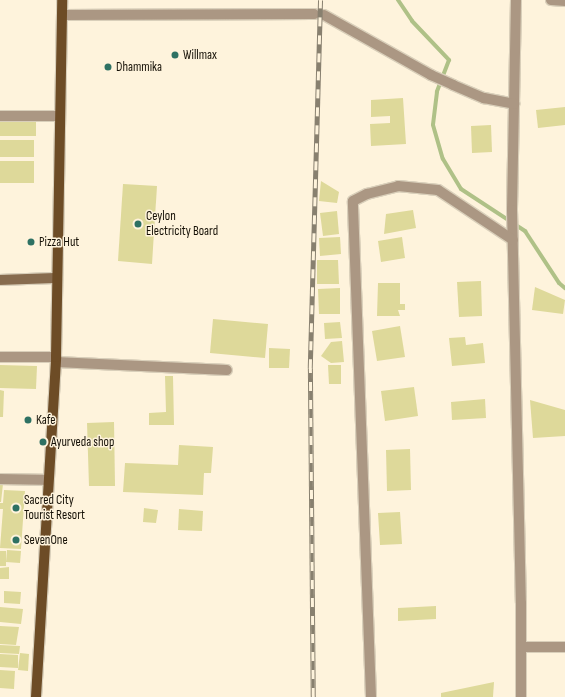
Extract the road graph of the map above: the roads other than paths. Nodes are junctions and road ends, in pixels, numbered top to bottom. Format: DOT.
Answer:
graph roads {
  1 [pos="62,0"];
  2 [pos="516,0"];
  3 [pos="551,0"];
  4 [pos="565,1"];
  5 [pos="62,14"];
  6 [pos="514,104"];
  7 [pos="0,116"];
  8 [pos="60,116"];
  9 [pos="512,235"];
  10 [pos="57,278"];
  11 [pos="0,280"];
  12 [pos="0,357"];
  13 [pos="56,359"];
  14 [pos="227,370"];
  15 [pos="0,479"];
  16 [pos="48,480"];
  17 [pos="520,647"];
  18 [pos="565,647"];
  19 [pos="36,697"];
  20 [pos="371,697"];
  21 [pos="521,697"];
  1 -- 5 [label="main road"];
  2 -- 6 [label="street"];
  3 -- 4 [label="street"];
  5 -- 6 [label="street"];
  5 -- 8 [label="main road"];
  6 -- 9 [label="street"];
  7 -- 8 [label="street"];
  8 -- 10 [label="main road"];
  9 -- 17 [label="street"];
  9 -- 20 [label="street"];
  10 -- 11 [label="street"];
  10 -- 13 [label="main road"];
  12 -- 13 [label="street"];
  13 -- 14 [label="street"];
  13 -- 16 [label="main road"];
  15 -- 16 [label="street"];
  16 -- 19 [label="main road"];
  17 -- 18 [label="street"];
  17 -- 21 [label="street"];
}
